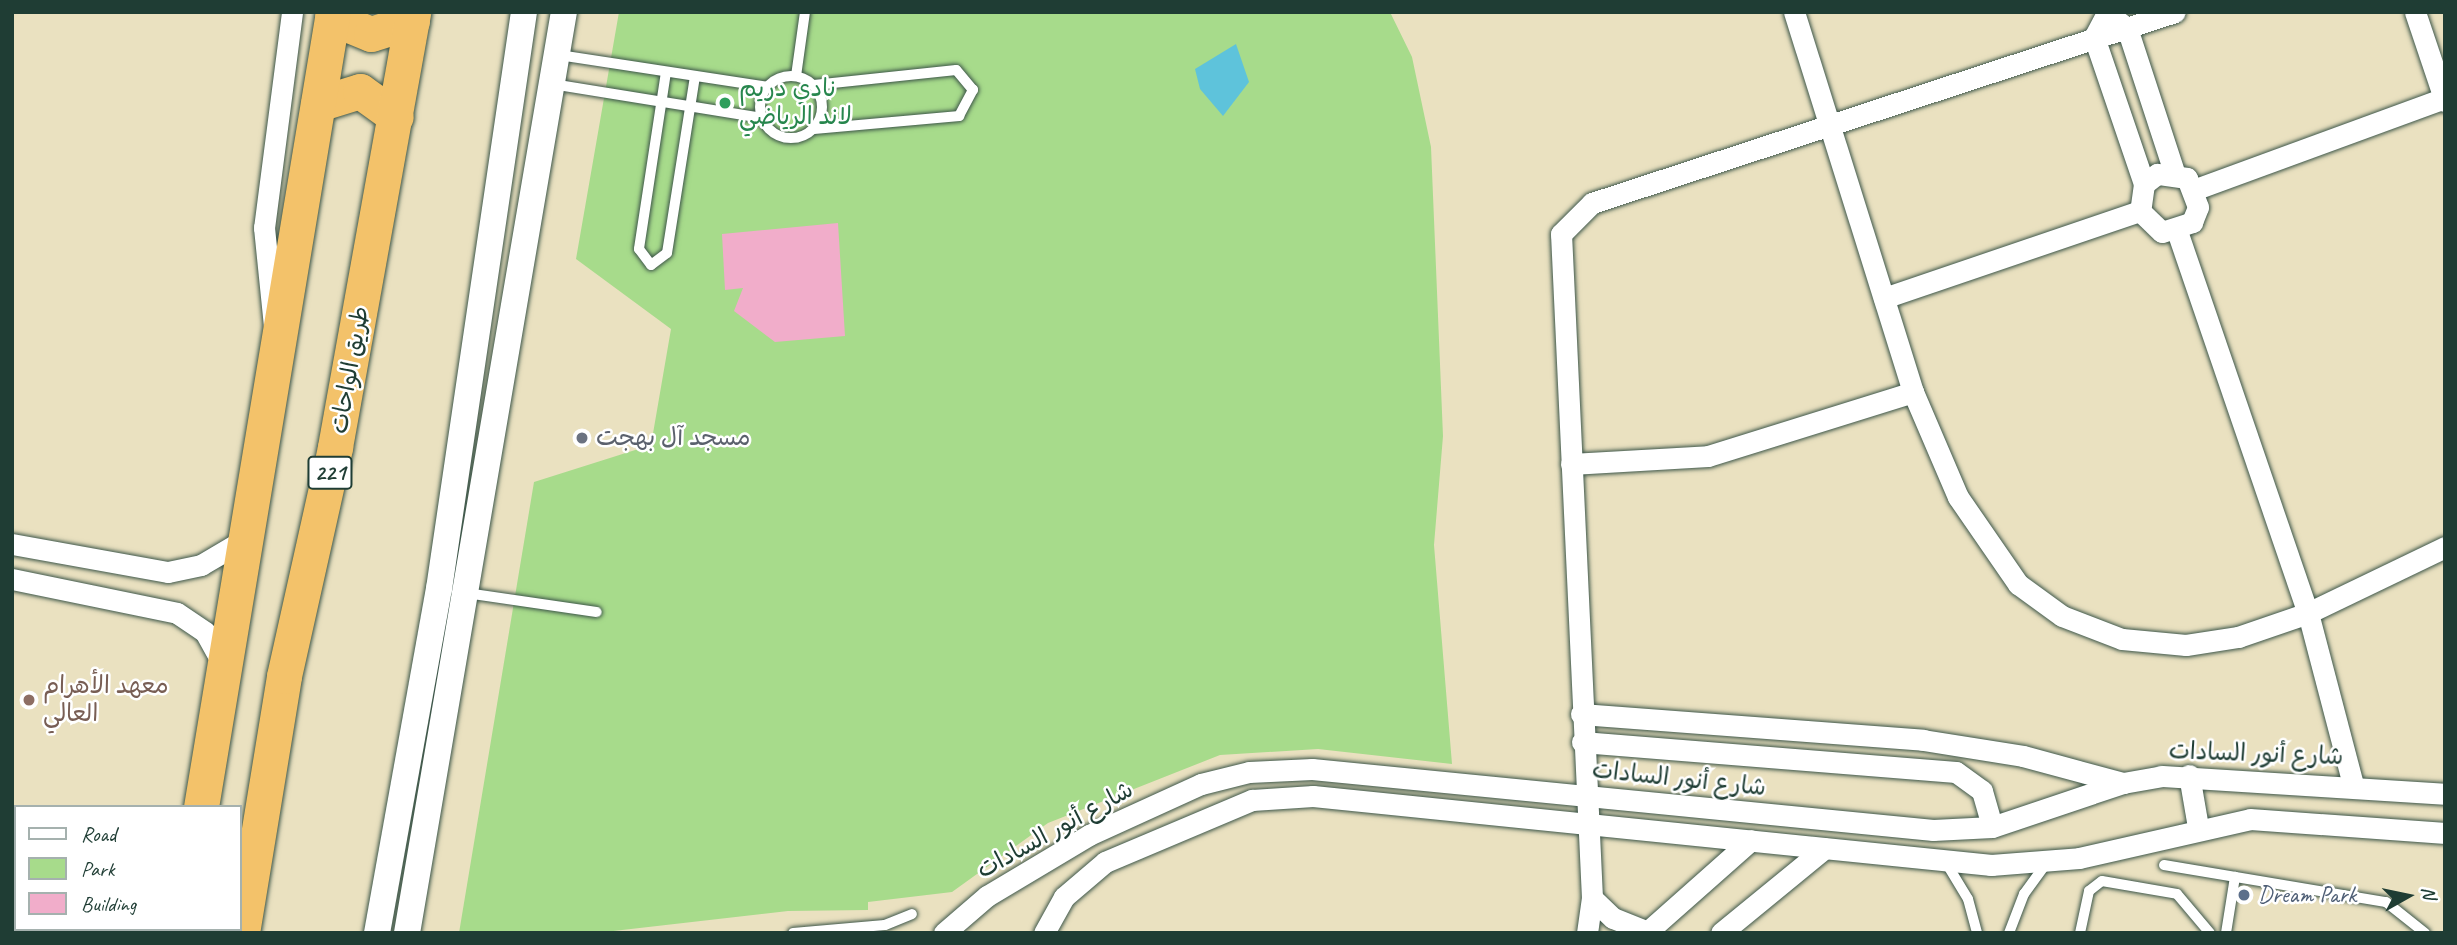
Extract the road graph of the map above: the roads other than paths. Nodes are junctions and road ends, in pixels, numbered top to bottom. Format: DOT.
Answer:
graph roads {
  1 [pos="292,12"];
  2 [pos="524,12"];
  3 [pos="564,12"];
  4 [pos="804,12"];
  5 [pos="1794,12"];
  6 [pos="2175,12"];
  7 [pos="2415,12"];
  8 [pos="2106,13"];
  9 [pos="332,15"];
  10 [pos="413,16"];
  11 [pos="2127,28"];
  12 [pos="2094,37"];
  13 [pos="517,50"];
  14 [pos="557,55"];
  15 [pos="666,72"];
  16 [pos="695,76"];
  17 [pos="796,76"];
  18 [pos="512,78"];
  19 [pos="552,84"];
  20 [pos="814,85"];
  21 [pos="767,87"];
  22 [pos="2444,99"];
  23 [pos="662,102"];
  24 [pos="317,104"];
  25 [pos="690,107"];
  26 [pos="396,117"];
  27 [pos="762,118"];
  28 [pos="1830,125"];
  29 [pos="814,129"];
  30 [pos="2174,172"];
  31 [pos="2144,184"];
  32 [pos="2196,190"];
  33 [pos="2140,211"];
  34 [pos="2177,231"];
  35 [pos="1884,298"];
  36 [pos="278,344"];
  37 [pos="1913,392"];
  38 [pos="1572,464"];
  39 [pos="247,538"];
  40 [pos="12,544"];
  41 [pos="2445,547"];
  42 [pos="12,579"];
  43 [pos="439,589"];
  44 [pos="466,593"];
  45 [pos="597,612"];
  46 [pos="2308,613"];
  47 [pos="224,668"];
  48 [pos="1581,714"];
  49 [pos="1582,742"];
  50 [pos="1958,746"];
  51 [pos="1956,772"];
  52 [pos="2189,775"];
  53 [pos="2123,783"];
  54 [pos="2353,784"];
  55 [pos="2445,794"];
  56 [pos="1585,797"];
  57 [pos="201,805"];
  58 [pos="1587,826"];
  59 [pos="1992,827"];
  60 [pos="2198,827"];
  61 [pos="2445,833"];
  62 [pos="1751,840"];
  63 [pos="1825,848"];
  64 [pos="1945,861"];
  65 [pos="2048,862"];
  66 [pos="2164,865"];
  67 [pos="2235,877"];
  68 [pos="1592,898"];
  69 [pos="912,914"];
  70 [pos="949,931"];
  71 [pos="801,932"];
  72 [pos="1646,932"];
  73 [pos="243,933"];
  74 [pos="377,933"];
  75 [pos="407,933"];
  76 [pos="793,933"];
  77 [pos="1044,933"];
  78 [pos="1587,933"];
  79 [pos="1721,933"];
  80 [pos="1977,933"];
  81 [pos="2009,933"];
  82 [pos="2080,933"];
  83 [pos="2210,933"];
  84 [pos="2226,933"];
  85 [pos="2425,933"];
  1 -- 36 [label="street"];
  2 -- 13 [label="street"];
  3 -- 14 [label="street"];
  4 -- 17 [label="lane"];
  5 -- 28 [label="street"];
  6 -- 11 [label="street"];
  7 -- 22 [label="street"];
  8 -- 11 [label="street"];
  8 -- 12 [label="street"];
  9 -- 10 [label="highway"];
  9 -- 24 [label="highway"];
  10 -- 26 [label="highway, طريق الواحات / 221"];
  11 -- 12 [label="street"];
  11 -- 30 [label="street"];
  12 -- 28 [label="street"];
  12 -- 31 [label="street"];
  13 -- 14 [label="street"];
  13 -- 18 [label="street"];
  14 -- 15 [label="lane"];
  14 -- 19 [label="street"];
  15 -- 16 [label="lane"];
  15 -- 23 [label="lane"];
  16 -- 21 [label="lane"];
  16 -- 25 [label="lane"];
  17 -- 20 [label="lane"];
  17 -- 21 [label="lane"];
  18 -- 19 [label="street"];
  18 -- 43 [label="street"];
  19 -- 23 [label="lane"];
  19 -- 44 [label="street"];
  20 -- 29 [label="lane"];
  20 -- 29 [label="lane"];
  21 -- 27 [label="lane"];
  22 -- 32 [label="street"];
  23 -- 25 [label="lane"];
  23 -- 25 [label="lane"];
  24 -- 26 [label="highway"];
  24 -- 36 [label="highway"];
  25 -- 27 [label="lane"];
  26 -- 73 [label="highway, طريق الواحات / 221"];
  27 -- 29 [label="lane"];
  28 -- 35 [label="street"];
  28 -- 38 [label="street"];
  30 -- 31 [label="street"];
  30 -- 32 [label="street"];
  31 -- 33 [label="street"];
  32 -- 34 [label="street"];
  33 -- 34 [label="street"];
  33 -- 35 [label="street"];
  34 -- 46 [label="street"];
  35 -- 37 [label="street"];
  36 -- 39 [label="highway"];
  37 -- 38 [label="street"];
  37 -- 46 [label="street"];
  38 -- 48 [label="street"];
  39 -- 40 [label="street"];
  39 -- 47 [label="highway"];
  41 -- 46 [label="street"];
  42 -- 47 [label="street"];
  43 -- 44 [label="lane"];
  43 -- 74 [label="street"];
  44 -- 45 [label="lane"];
  44 -- 75 [label="street"];
  46 -- 54 [label="street"];
  47 -- 57 [label="highway"];
  48 -- 49 [label="street"];
  48 -- 50 [label="street"];
  49 -- 51 [label="street"];
  49 -- 56 [label="street"];
  50 -- 51 [label="street"];
  50 -- 53 [label="street"];
  51 -- 59 [label="street"];
  52 -- 53 [label="street, شارع أنور السادات"];
  52 -- 54 [label="street, شارع أنور السادات"];
  52 -- 60 [label="street"];
  53 -- 59 [label="street, شارع أنور السادات"];
  54 -- 55 [label="street, شارع أنور السادات"];
  56 -- 58 [label="street"];
  56 -- 59 [label="street, شارع أنور السادات"];
  56 -- 70 [label="street, شارع أنور السادات"];
  58 -- 62 [label="street"];
  58 -- 68 [label="street"];
  58 -- 77 [label="street"];
  60 -- 61 [label="street"];
  60 -- 65 [label="street"];
  62 -- 63 [label="street"];
  62 -- 72 [label="street"];
  63 -- 64 [label="street"];
  63 -- 79 [label="street"];
  64 -- 65 [label="street"];
  64 -- 80 [label="lane"];
  65 -- 81 [label="lane"];
  66 -- 67 [label="lane"];
  67 -- 84 [label="lane"];
  67 -- 85 [label="lane"];
  68 -- 72 [label="street"];
  68 -- 78 [label="street"];
  69 -- 71 [label="lane"];
  71 -- 76 [label="lane"];
  82 -- 83 [label="lane"];
}
